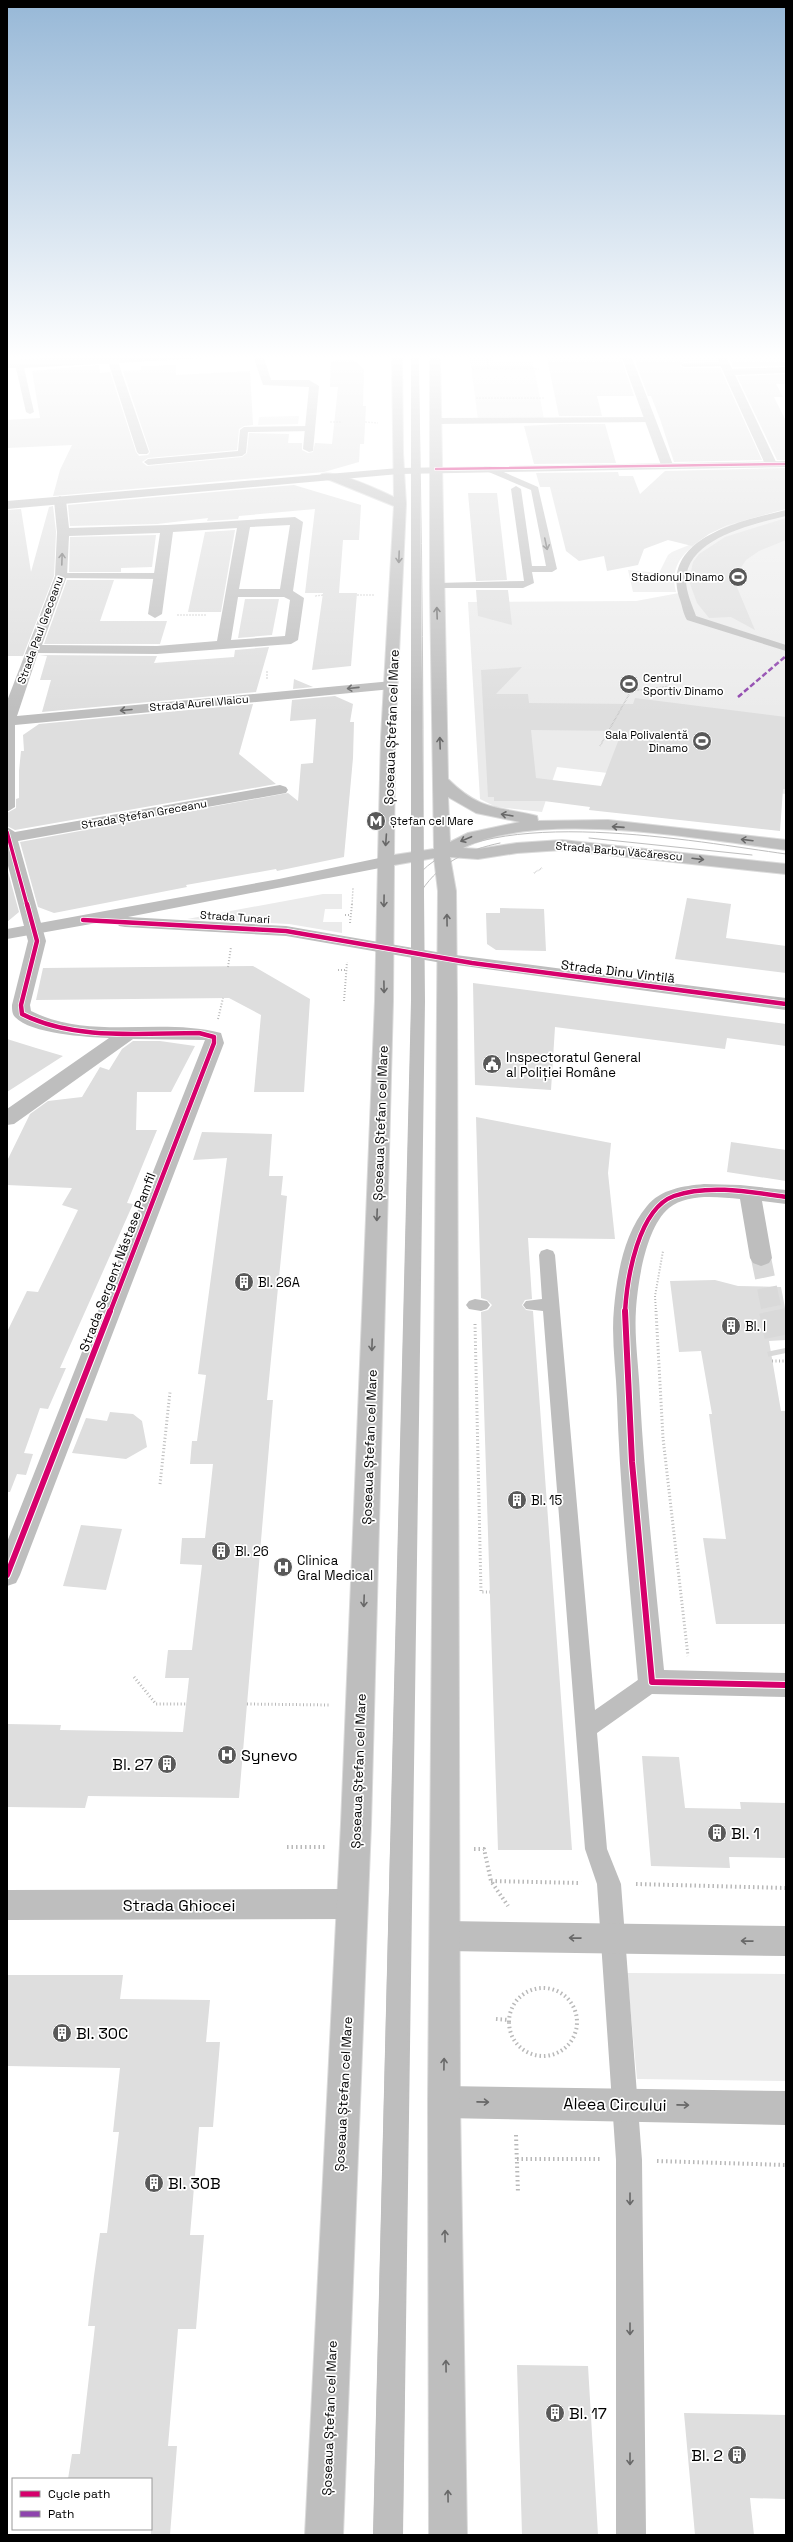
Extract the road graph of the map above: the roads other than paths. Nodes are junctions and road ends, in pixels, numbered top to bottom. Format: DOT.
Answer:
graph roads {
  1 [pos="319,477"];
  2 [pos="328,477"];
  3 [pos="399,477"];
  4 [pos="416,477"];
  5 [pos="436,477"];
  6 [pos="507,477"];
  7 [pos="516,488"];
  8 [pos="60,500"];
  9 [pos="7,504"];
  10 [pos="400,504"];
  11 [pos="786,513"];
  12 [pos="244,524"];
  13 [pos="167,529"];
  14 [pos="63,532"];
  15 [pos="528,569"];
  16 [pos="61,576"];
  17 [pos="160,576"];
  18 [pos="436,586"];
  19 [pos="286,592"];
  20 [pos="233,593"];
  21 [pos="155,614"];
  22 [pos="223,645"];
  23 [pos="786,648"];
  24 [pos="34,649"];
  25 [pos="392,685"];
  26 [pos="8,721"];
  27 [pos="442,782"];
  28 [pos="280,790"];
  29 [pos="7,806"];
  30 [pos="559,823"];
  31 [pos="8,835"];
  32 [pos="786,845"];
  33 [pos="442,852"];
  34 [pos="417,856"];
  35 [pos="384,862"];
  36 [pos="786,869"];
  37 [pos="83,920"];
  38 [pos="34,929"];
  39 [pos="7,934"];
  40 [pos="383,948"];
  41 [pos="417,954"];
  42 [pos="448,959"];
  43 [pos="786,1004"];
  44 [pos="130,1032"];
  45 [pos="7,1119"];
  46 [pos="750,1193"];
  47 [pos="786,1197"];
  48 [pos="547,1255"];
  49 [pos="761,1258"];
  50 [pos="7,1575"];
  51 [pos="652,1682"];
  52 [pos="786,1685"];
  53 [pos="586,1729"];
  54 [pos="352,1904"];
  55 [pos="7,1905"];
  56 [pos="445,1936"];
  57 [pos="613,1939"];
  58 [pos="786,1941"];
  59 [pos="444,2102"];
  60 [pos="626,2104"];
  61 [pos="786,2108"];
  62 [pos="324,2535"];
  63 [pos="388,2535"];
  64 [pos="448,2535"];
  65 [pos="631,2535"];
  1 -- 8 [label="street"];
  2 -- 10 [label="street"];
  3 -- 10 [label="street, Șoseaua Ștefan cel Mare"];
  4 -- 34 [label="lane, Șoseaua Ștefan cel Mare"];
  5 -- 18 [label="street"];
  6 -- 15 [label="lane, one-way"];
  7 -- 15 [label="lane"];
  8 -- 9 [label="street"];
  8 -- 14 [label="street, Strada Paul Greceanu"];
  10 -- 25 [label="street, Șoseaua Ștefan cel Mare, one-way"];
  11 -- 23 [label="lane"];
  12 -- 13 [label="street"];
  12 -- 19 [label="street"];
  12 -- 20 [label="street"];
  13 -- 14 [label="street"];
  13 -- 17 [label="street"];
  16 -- 14 [label="street, Strada Paul Greceanu, one-way"];
  15 -- 18 [label="lane"];
  16 -- 17 [label="lane"];
  16 -- 24 [label="street, Strada Paul Greceanu"];
  17 -- 21 [label="street"];
  27 -- 18 [label="street, one-way"];
  19 -- 20 [label="street"];
  19 -- 22 [label="street"];
  20 -- 22 [label="street"];
  22 -- 24 [label="street"];
  24 -- 26 [label="street, Strada Paul Greceanu"];
  25 -- 26 [label="street, Strada Aurel Vlaicu, one-way"];
  25 -- 35 [label="street, Șoseaua Ștefan cel Mare, one-way"];
  26 -- 29 [label="street, Strada Paul Greceanu"];
  30 -- 27 [label="street, one-way"];
  27 -- 33 [label="street"];
  28 -- 31 [label="street, Strada Ștefan Greceanu"];
  32 -- 30 [label="street, Strada Barbu Văcărescu, one-way"];
  30 -- 33 [label="street, Strada Barbu Văcărescu, one-way"];
  31 -- 38 [label="street"];
  33 -- 34 [label="street, Strada Tunari"];
  33 -- 36 [label="street, Strada Barbu Văcărescu, one-way"];
  42 -- 33 [label="street, one-way"];
  34 -- 35 [label="street, Strada Tunari"];
  34 -- 41 [label="lane, Șoseaua Ștefan cel Mare"];
  35 -- 37 [label="street, Strada Tunari"];
  35 -- 40 [label="street, Șoseaua Ștefan cel Mare, one-way"];
  37 -- 38 [label="street, Strada Tunari"];
  37 -- 40 [label="street, Strada Tunari"];
  38 -- 39 [label="street, Strada Tunari"];
  38 -- 44 [label="street"];
  40 -- 41 [label="street, Strada Tunari"];
  40 -- 54 [label="street, Șoseaua Ștefan cel Mare, one-way"];
  41 -- 42 [label="street, Strada Dinu Vintilă"];
  41 -- 63 [label="lane, Șoseaua Ștefan cel Mare"];
  42 -- 43 [label="street, Strada Dinu Vintilă"];
  42 -- 56 [label="street"];
  44 -- 45 [label="street"];
  44 -- 50 [label="street, Strada Sergent Năstase Pamfil"];
  46 -- 47 [label="street"];
  46 -- 49 [label="street"];
  46 -- 51 [label="street"];
  48 -- 53 [label="lane"];
  51 -- 52 [label="street"];
  51 -- 53 [label="lane"];
  53 -- 57 [label="lane"];
  54 -- 55 [label="street, Strada Ghiocei"];
  54 -- 62 [label="street, Șoseaua Ștefan cel Mare"];
  57 -- 56 [label="street, one-way"];
  59 -- 56 [label="street, one-way"];
  58 -- 57 [label="street, one-way"];
  57 -- 60 [label="lane"];
  59 -- 60 [label="street, Aleea Circului, one-way"];
  64 -- 59 [label="street, one-way"];
  60 -- 61 [label="street, Aleea Circului, one-way"];
  60 -- 65 [label="lane, one-way"];
}
